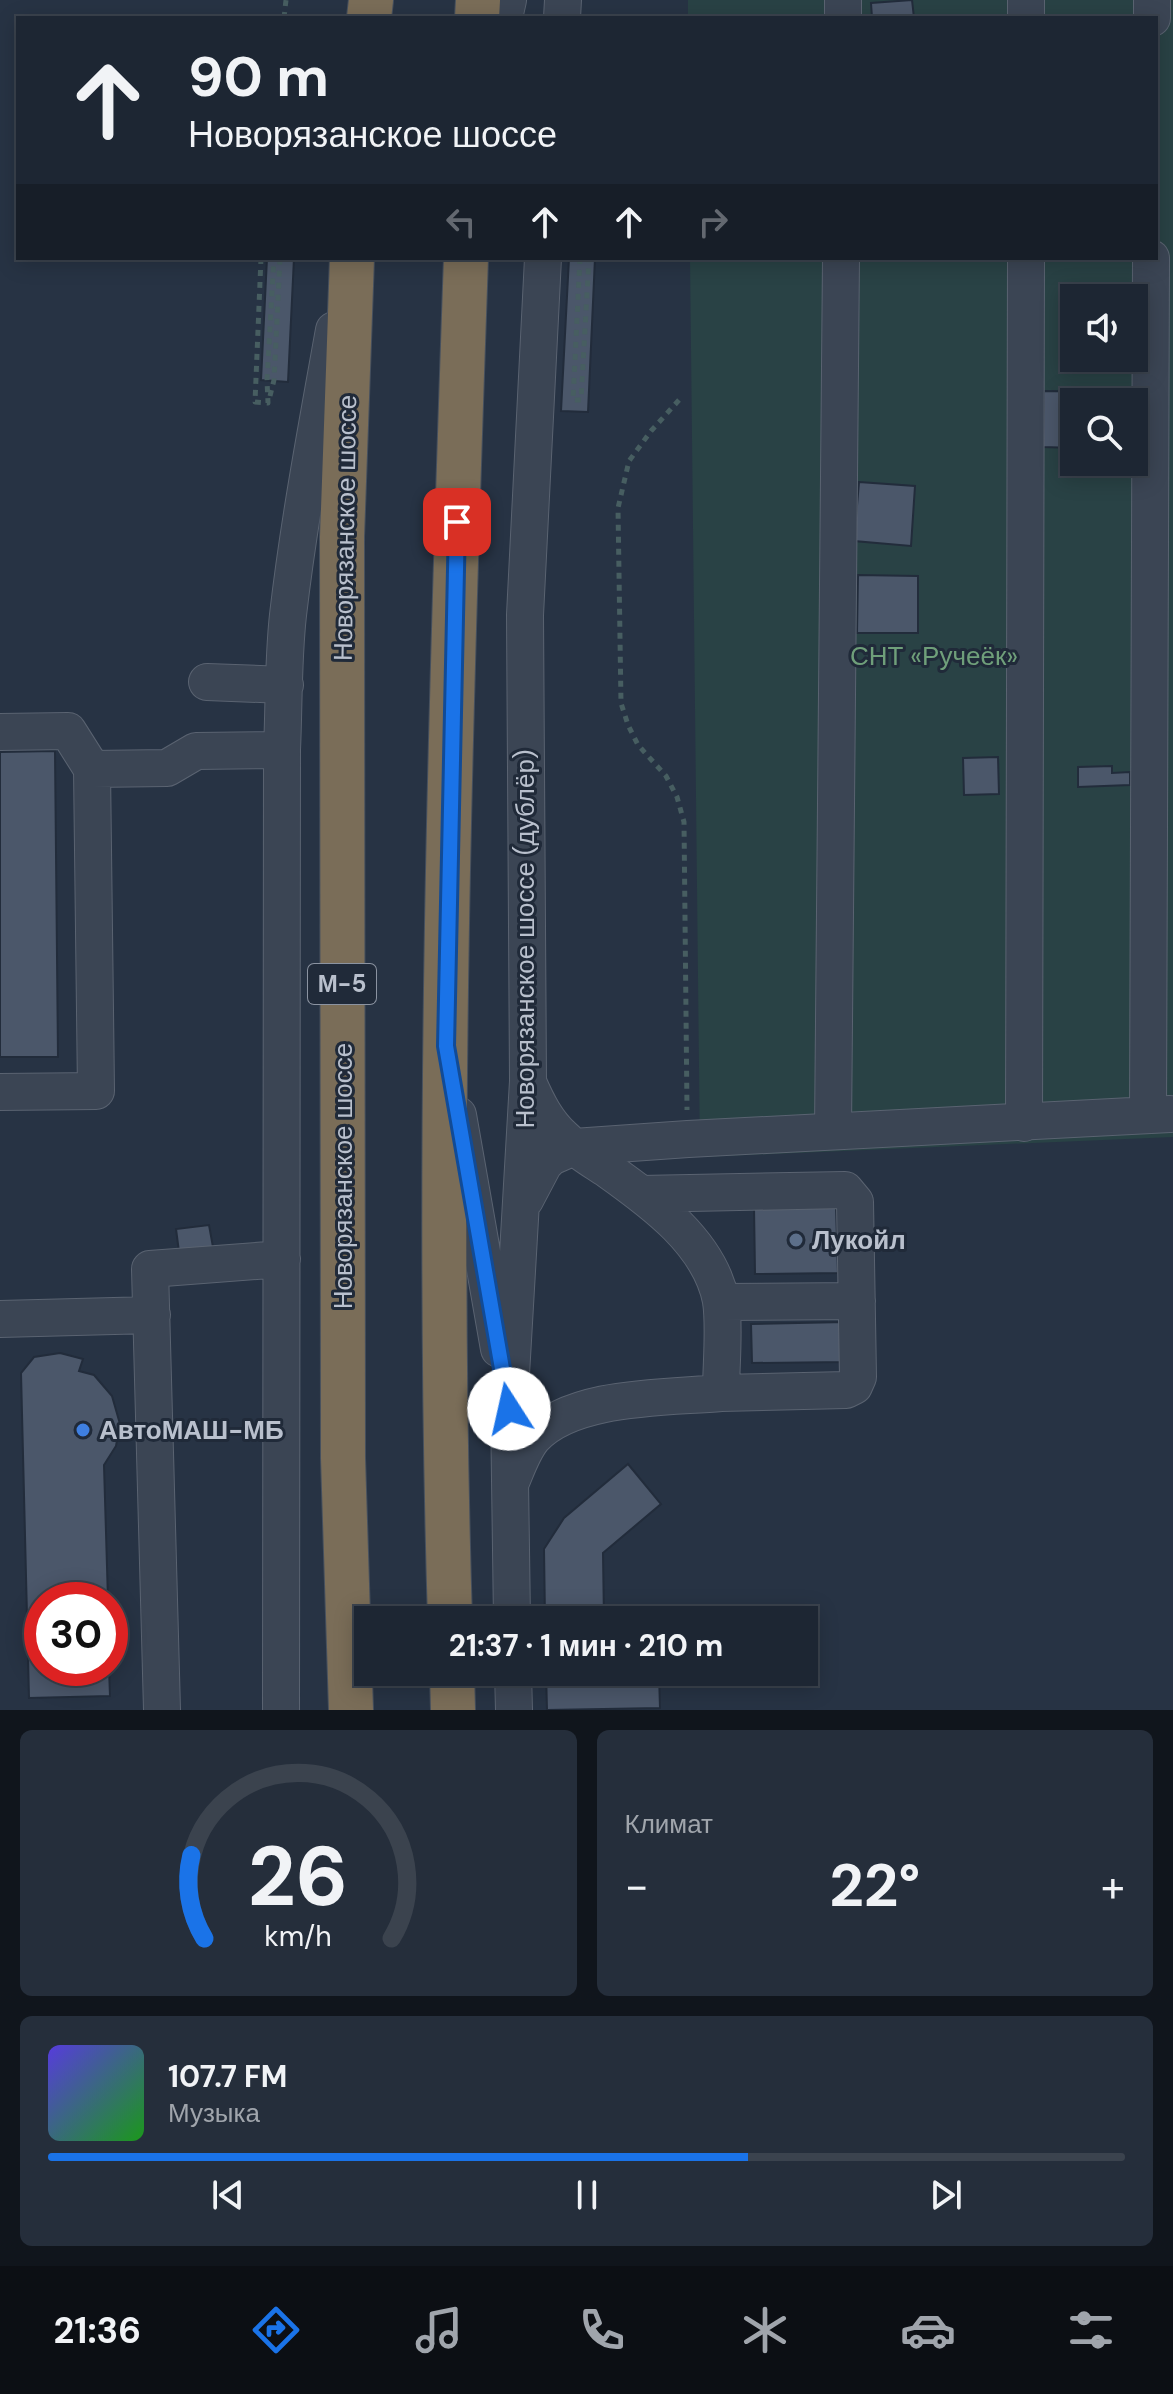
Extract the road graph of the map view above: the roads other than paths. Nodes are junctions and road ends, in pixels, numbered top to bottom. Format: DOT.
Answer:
graph roads {
  1 [pos="350,260"];
  2 [pos="350,260"];
  3 [pos="466,260"];
  4 [pos="543,260"];
  5 [pos="841,260"];
  6 [pos="1026,260"];
  7 [pos="1151,260"];
  8 [pos="207,682"];
  9 [pos="285,685"];
  10 [pos="0,732"];
  11 [pos="282,750"];
  12 [pos="92,769"];
  13 [pos="446,1046"];
  14 [pos="528,1081"];
  15 [pos="0,1092"];
  16 [pos="1161,1114"];
  17 [pos="1024,1123"];
  18 [pos="833,1131"];
  19 [pos="574,1147"];
  20 [pos="641,1194"];
  21 [pos="520,1217"];
  22 [pos="282,1259"];
  23 [pos="857,1301"];
  24 [pos="721,1302"];
  25 [pos="152,1315"];
  26 [pos="0,1319"];
  27 [pos="721,1393"];
  28 [pos="509,1409"];
  29 [pos="509,1485"];
  30 [pos="450,1606"];
  31 [pos="512,1606"];
  32 [pos="452,1686"];
  33 [pos="513,1686"];
  34 [pos="162,1710"];
  35 [pos="281,1710"];
  36 [pos="351,1710"];
  37 [pos="453,1710"];
  38 [pos="514,1710"];
  1 -- 9 [label="street"];
  2 -- 36 [label="highway, Новорязанское шоссе / М-5"];
  3 -- 13 [label="highway"];
  4 -- 14 [label="street, Новорязанское шоссе (дублёр)"];
  5 -- 18 [label="street"];
  6 -- 17 [label="street"];
  7 -- 16 [label="street"];
  8 -- 9 [label="street"];
  9 -- 11 [label="street"];
  10 -- 12 [label="street"];
  11 -- 12 [label="street"];
  11 -- 22 [label="street"];
  12 -- 15 [label="street"];
  13 -- 28 [label="street"];
  13 -- 30 [label="highway"];
  14 -- 19 [label="street"];
  14 -- 21 [label="street, Новорязанское шоссе (дублёр)"];
  16 -- 17 [label="street"];
  17 -- 18 [label="street"];
  18 -- 19 [label="street"];
  19 -- 20 [label="street"];
  19 -- 21 [label="street"];
  20 -- 23 [label="street"];
  20 -- 24 [label="street"];
  21 -- 28 [label="street, Новорязанское шоссе (дублёр)"];
  22 -- 25 [label="street"];
  22 -- 35 [label="street"];
  23 -- 24 [label="street"];
  23 -- 27 [label="street"];
  24 -- 27 [label="street"];
  25 -- 26 [label="street"];
  25 -- 34 [label="street"];
  27 -- 29 [label="street"];
  28 -- 29 [label="street, Новорязанское шоссе (дублёр)"];
  29 -- 31 [label="street, Новорязанское шоссе (дублёр)"];
  32 -- 37 [label="highway"];
  33 -- 38 [label="street"];
}
